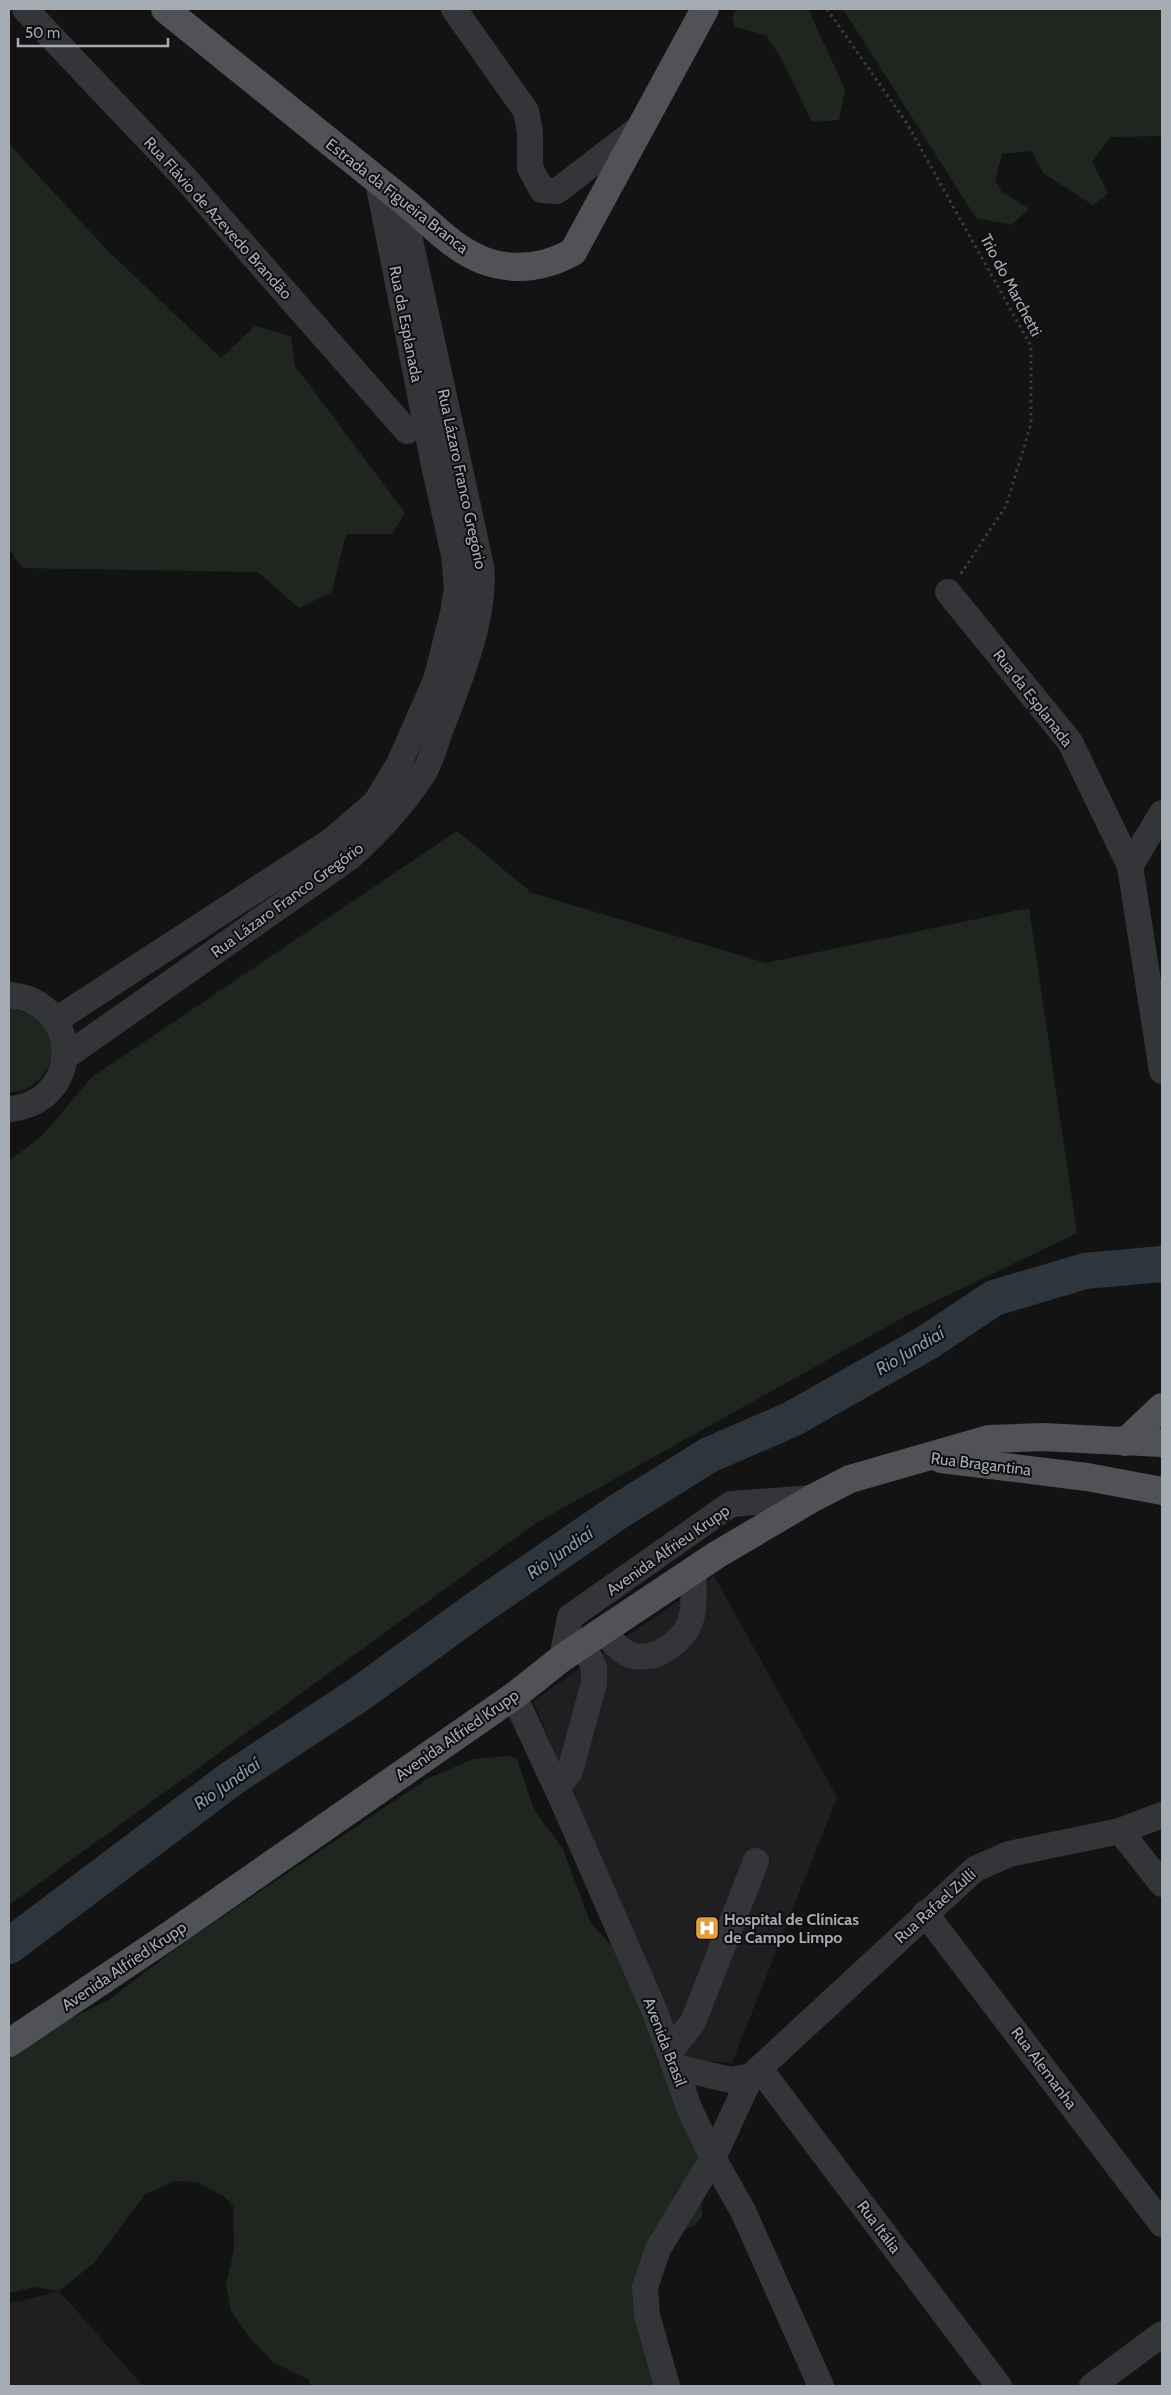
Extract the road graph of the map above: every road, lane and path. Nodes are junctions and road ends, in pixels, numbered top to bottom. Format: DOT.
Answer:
graph roads {
  1 [pos="25,9"];
  2 [pos="165,9"];
  3 [pos="454,9"];
  4 [pos="705,9"];
  5 [pos="827,9"];
  6 [pos="644,124"];
  7 [pos="378,182"];
  8 [pos="401,199"];
  9 [pos="407,431"];
  10 [pos="434,465"];
  11 [pos="948,592"];
  12 [pos="446,685"];
  13 [pos="1162,813"];
  14 [pos="1130,866"];
  15 [pos="9,995"];
  16 [pos="56,1020"];
  17 [pos="65,1057"];
  18 [pos="1162,1071"];
  19 [pos="9,1109"];
  20 [pos="1162,1407"];
  21 [pos="1125,1442"];
  22 [pos="1162,1443"];
  23 [pos="921,1458"];
  24 [pos="1161,1487"];
  25 [pos="813,1498"];
  26 [pos="693,1571"];
  27 [pos="582,1644"];
  28 [pos="514,1696"];
  29 [pos="557,1788"];
  30 [pos="1162,1815"];
  31 [pos="1120,1831"];
  32 [pos="756,1862"];
  33 [pos="1162,1884"];
  34 [pos="925,1912"];
  35 [pos="9,2043"];
  36 [pos="672,2059"];
  37 [pos="755,2072"];
  38 [pos="713,2158"];
  39 [pos="1162,2224"];
  40 [pos="1162,2334"];
  41 [pos="667,2386"];
  42 [pos="821,2386"];
  43 [pos="998,2386"];
  44 [pos="1092,2386"];
  1 -- 9 [label="street, Rua Flávio de Azevedo Brandão"];
  2 -- 7 [label="main road, Estrada da Figueira Branca"];
  3 -- 6 [label="street"];
  4 -- 6 [label="main road, Estrada da Figueira Branca"];
  5 -- 11 [label="path, Trio do Marchetti"];
  6 -- 8 [label="main road, Estrada da Figueira Branca"];
  7 -- 8 [label="main road, Estrada da Figueira Branca"];
  7 -- 10 [label="street, Rua da Esplanada"];
  8 -- 12 [label="street, Rua Lázaro Franco Gregório"];
  10 -- 12 [label="street, Rua Lázaro Franco Gregório"];
  11 -- 14 [label="street, Rua da Esplanada"];
  12 -- 16 [label="street, Rua Lázaro Franco Gregório"];
  12 -- 17 [label="street, Rua Lázaro Franco Gregório"];
  13 -- 14 [label="street"];
  14 -- 18 [label="street, Rua da Esplanada"];
  15 -- 16 [label="street"];
  16 -- 17 [label="street"];
  17 -- 19 [label="street"];
  20 -- 21 [label="main road"];
  21 -- 22 [label="main road, Rua Bragantina"];
  21 -- 23 [label="main road, Rua Bragantina"];
  23 -- 24 [label="main road, Rua Bragantina"];
  23 -- 25 [label="main road, Avenida Alfried Krupp"];
  25 -- 26 [label="main road, Avenida Alfried Krupp"];
  25 -- 27 [label="street, Avenida Alfrieu Krupp"];
  26 -- 27 [label="main road, Avenida Alfried Krupp"];
  26 -- 27 [label="street"];
  27 -- 28 [label="main road, Avenida Alfried Krupp"];
  27 -- 29 [label="street"];
  28 -- 29 [label="street, Avenida Brasil"];
  28 -- 35 [label="main road, Avenida Alfried Krupp"];
  29 -- 36 [label="street, Avenida Brasil"];
  30 -- 31 [label="street, Rua Rafael Zulli"];
  31 -- 33 [label="street"];
  31 -- 34 [label="street, Rua Rafael Zulli"];
  32 -- 36 [label="street"];
  34 -- 37 [label="street, Rua Rafael Zulli"];
  34 -- 39 [label="street, Rua Alemanha"];
  36 -- 37 [label="street"];
  36 -- 38 [label="street, Avenida Brasil"];
  37 -- 38 [label="street"];
  37 -- 43 [label="street, Rua Itália"];
  38 -- 41 [label="street"];
  38 -- 42 [label="street, Avenida Brasil"];
  40 -- 44 [label="street"];
}
